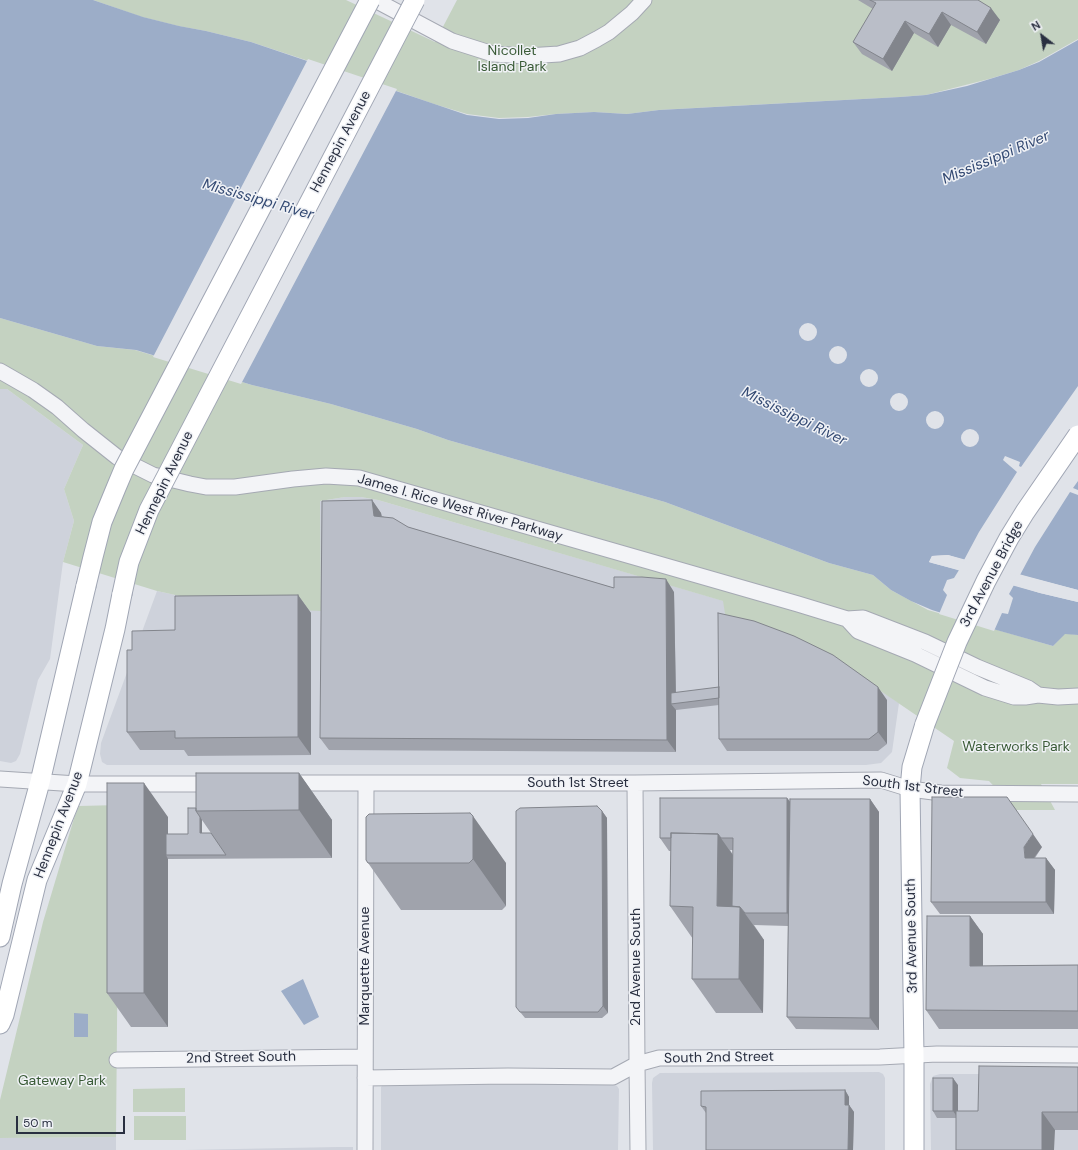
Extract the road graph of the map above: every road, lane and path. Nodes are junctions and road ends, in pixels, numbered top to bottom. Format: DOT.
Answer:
graph roads {
  1 [pos="370,0"];
  2 [pos="375,0"];
  3 [pos="415,0"];
  4 [pos="644,0"];
  5 [pos="0,371"];
  6 [pos="1078,435"];
  7 [pos="1078,696"];
  8 [pos="925,724"];
  9 [pos="0,779"];
  10 [pos="40,782"];
  11 [pos="271,783"];
  12 [pos="366,783"];
  13 [pos="635,783"];
  14 [pos="77,784"];
  15 [pos="226,784"];
  16 [pos="910,789"];
  17 [pos="1078,794"];
  18 [pos="0,937"];
  19 [pos="0,1024"];
  20 [pos="1078,1054"];
  21 [pos="914,1056"];
  22 [pos="365,1057"];
  23 [pos="117,1060"];
  24 [pos="637,1064"];
  25 [pos="365,1078"];
  26 [pos="365,1150"];
  27 [pos="638,1150"];
  28 [pos="914,1150"];
  1 -- 10 [label="main road, Hennepin Avenue, bridge"];
  2 -- 4 [label="street"];
  3 -- 14 [label="main road, Hennepin Avenue, bridge"];
  5 -- 7 [label="street, James I. Rice West River Parkway"];
  6 -- 8 [label="main road, 3rd Avenue Bridge, bridge"];
  8 -- 16 [label="main road, 3rd Avenue South"];
  9 -- 10 [label="street"];
  10 -- 14 [label="street"];
  10 -- 18 [label="main road, Hennepin Avenue"];
  11 -- 12 [label="street, South 1st Street"];
  12 -- 13 [label="street, South 1st Street"];
  12 -- 22 [label="street, Marquette Avenue"];
  13 -- 16 [label="street, South 1st Street"];
  13 -- 24 [label="street, 2nd Avenue South"];
  14 -- 15 [label="street"];
  14 -- 19 [label="main road, Hennepin Avenue"];
  16 -- 17 [label="street, South 1st Street"];
  16 -- 21 [label="main road, 3rd Avenue South"];
  20 -- 21 [label="street, South 2nd Street"];
  21 -- 24 [label="street, South 2nd Street"];
  21 -- 28 [label="main road, 3rd Avenue South"];
  22 -- 23 [label="street, 2nd Street South"];
  22 -- 25 [label="street, Marquette Avenue"];
  24 -- 25 [label="street, South 2nd Street"];
  24 -- 27 [label="street, 2nd Avenue South"];
  25 -- 26 [label="street, Marquette Avenue"];
}
